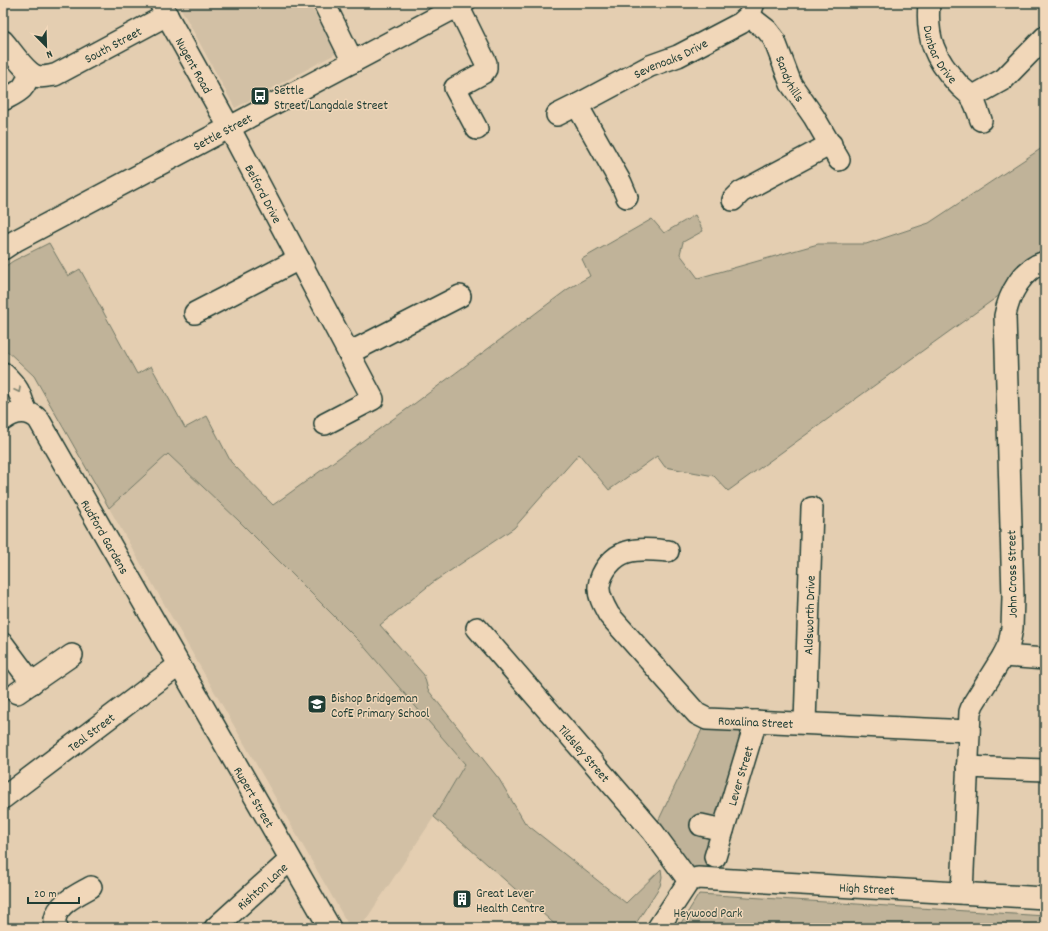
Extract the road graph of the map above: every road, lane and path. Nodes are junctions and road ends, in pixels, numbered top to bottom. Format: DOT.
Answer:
graph roads {
  1 [pos="324,3"];
  2 [pos="929,3"];
  3 [pos="461,5"];
  4 [pos="164,9"];
  5 [pos="752,9"];
  6 [pos="3,41"];
  7 [pos="1043,43"];
  8 [pos="353,62"];
  9 [pos="29,72"];
  10 [pos="972,97"];
  11 [pos="3,100"];
  12 [pos="578,105"];
  13 [pos="557,114"];
  14 [pos="981,120"];
  15 [pos="229,127"];
  16 [pos="477,129"];
  17 [pos="627,197"];
  18 [pos="733,200"];
  19 [pos="6,241"];
  20 [pos="299,259"];
  21 [pos="1045,262"];
  22 [pos="460,296"];
  23 [pos="195,313"];
  24 [pos="349,353"];
  25 [pos="3,373"];
  26 [pos="26,412"];
  27 [pos="3,420"];
  28 [pos="325,424"];
  29 [pos="812,508"];
  30 [pos="668,551"];
  31 [pos="477,628"];
  32 [pos="3,644"];
  33 [pos="72,655"];
  34 [pos="1003,656"];
  35 [pos="1045,659"];
  36 [pos="179,666"];
  37 [pos="756,721"];
  38 [pos="805,723"];
  39 [pos="969,731"];
  40 [pos="967,767"];
  41 [pos="1045,770"];
  42 [pos="3,798"];
  43 [pos="701,825"];
  44 [pos="723,830"];
  45 [pos="715,857"];
  46 [pos="290,860"];
  47 [pos="689,882"];
  48 [pos="91,887"];
  49 [pos="962,893"];
  50 [pos="1045,898"];
  51 [pos="57,928"];
  52 [pos="215,928"];
  53 [pos="330,928"];
  54 [pos="658,928"];
  1 -- 8 [label="street"];
  2 -- 10 [label="street, Dunbar Drive"];
  3 -- 8 [label="street, Settle Street"];
  3 -- 16 [label="street"];
  4 -- 9 [label="street, South Street"];
  4 -- 15 [label="street, Nugent Road"];
  5 -- 12 [label="street, Sevenoaks Drive"];
  5 -- 18 [label="street, Sandyhills"];
  6 -- 9 [label="street"];
  7 -- 10 [label="street"];
  8 -- 15 [label="street, Settle Street"];
  9 -- 11 [label="street"];
  10 -- 14 [label="street, Dunbar Drive"];
  12 -- 13 [label="street, Sevenoaks Drive"];
  12 -- 17 [label="street"];
  15 -- 19 [label="street, Settle Street"];
  15 -- 20 [label="street, Belford Drive"];
  20 -- 23 [label="street"];
  20 -- 24 [label="street, Belford Drive"];
  21 -- 34 [label="street, John Cross Street"];
  22 -- 24 [label="street"];
  24 -- 28 [label="street, Belford Drive"];
  25 -- 26 [label="street, one-way"];
  26 -- 27 [label="street"];
  26 -- 36 [label="street, Rudford Gardens"];
  29 -- 38 [label="street, Aldsworth Drive"];
  30 -- 37 [label="street, Roxalina Street"];
  31 -- 47 [label="street, Tildsley Street"];
  32 -- 33 [label="street"];
  34 -- 35 [label="street"];
  34 -- 39 [label="street, John Cross Street"];
  36 -- 42 [label="street, Teal Street"];
  36 -- 46 [label="street, Rupert Street"];
  37 -- 38 [label="street, Roxalina Street"];
  37 -- 44 [label="street, Lever Street"];
  38 -- 39 [label="street, Roxalina Street"];
  39 -- 40 [label="street, John Cross Street"];
  40 -- 41 [label="street"];
  40 -- 49 [label="street, John Cross Street"];
  43 -- 44 [label="street"];
  44 -- 45 [label="street, Lever Street"];
  46 -- 52 [label="street, Rishton Lane"];
  46 -- 53 [label="street, Rupert Street"];
  47 -- 49 [label="street, High Street"];
  47 -- 54 [label="street"];
  48 -- 51 [label="street"];
  49 -- 50 [label="street, High Street"];
}
